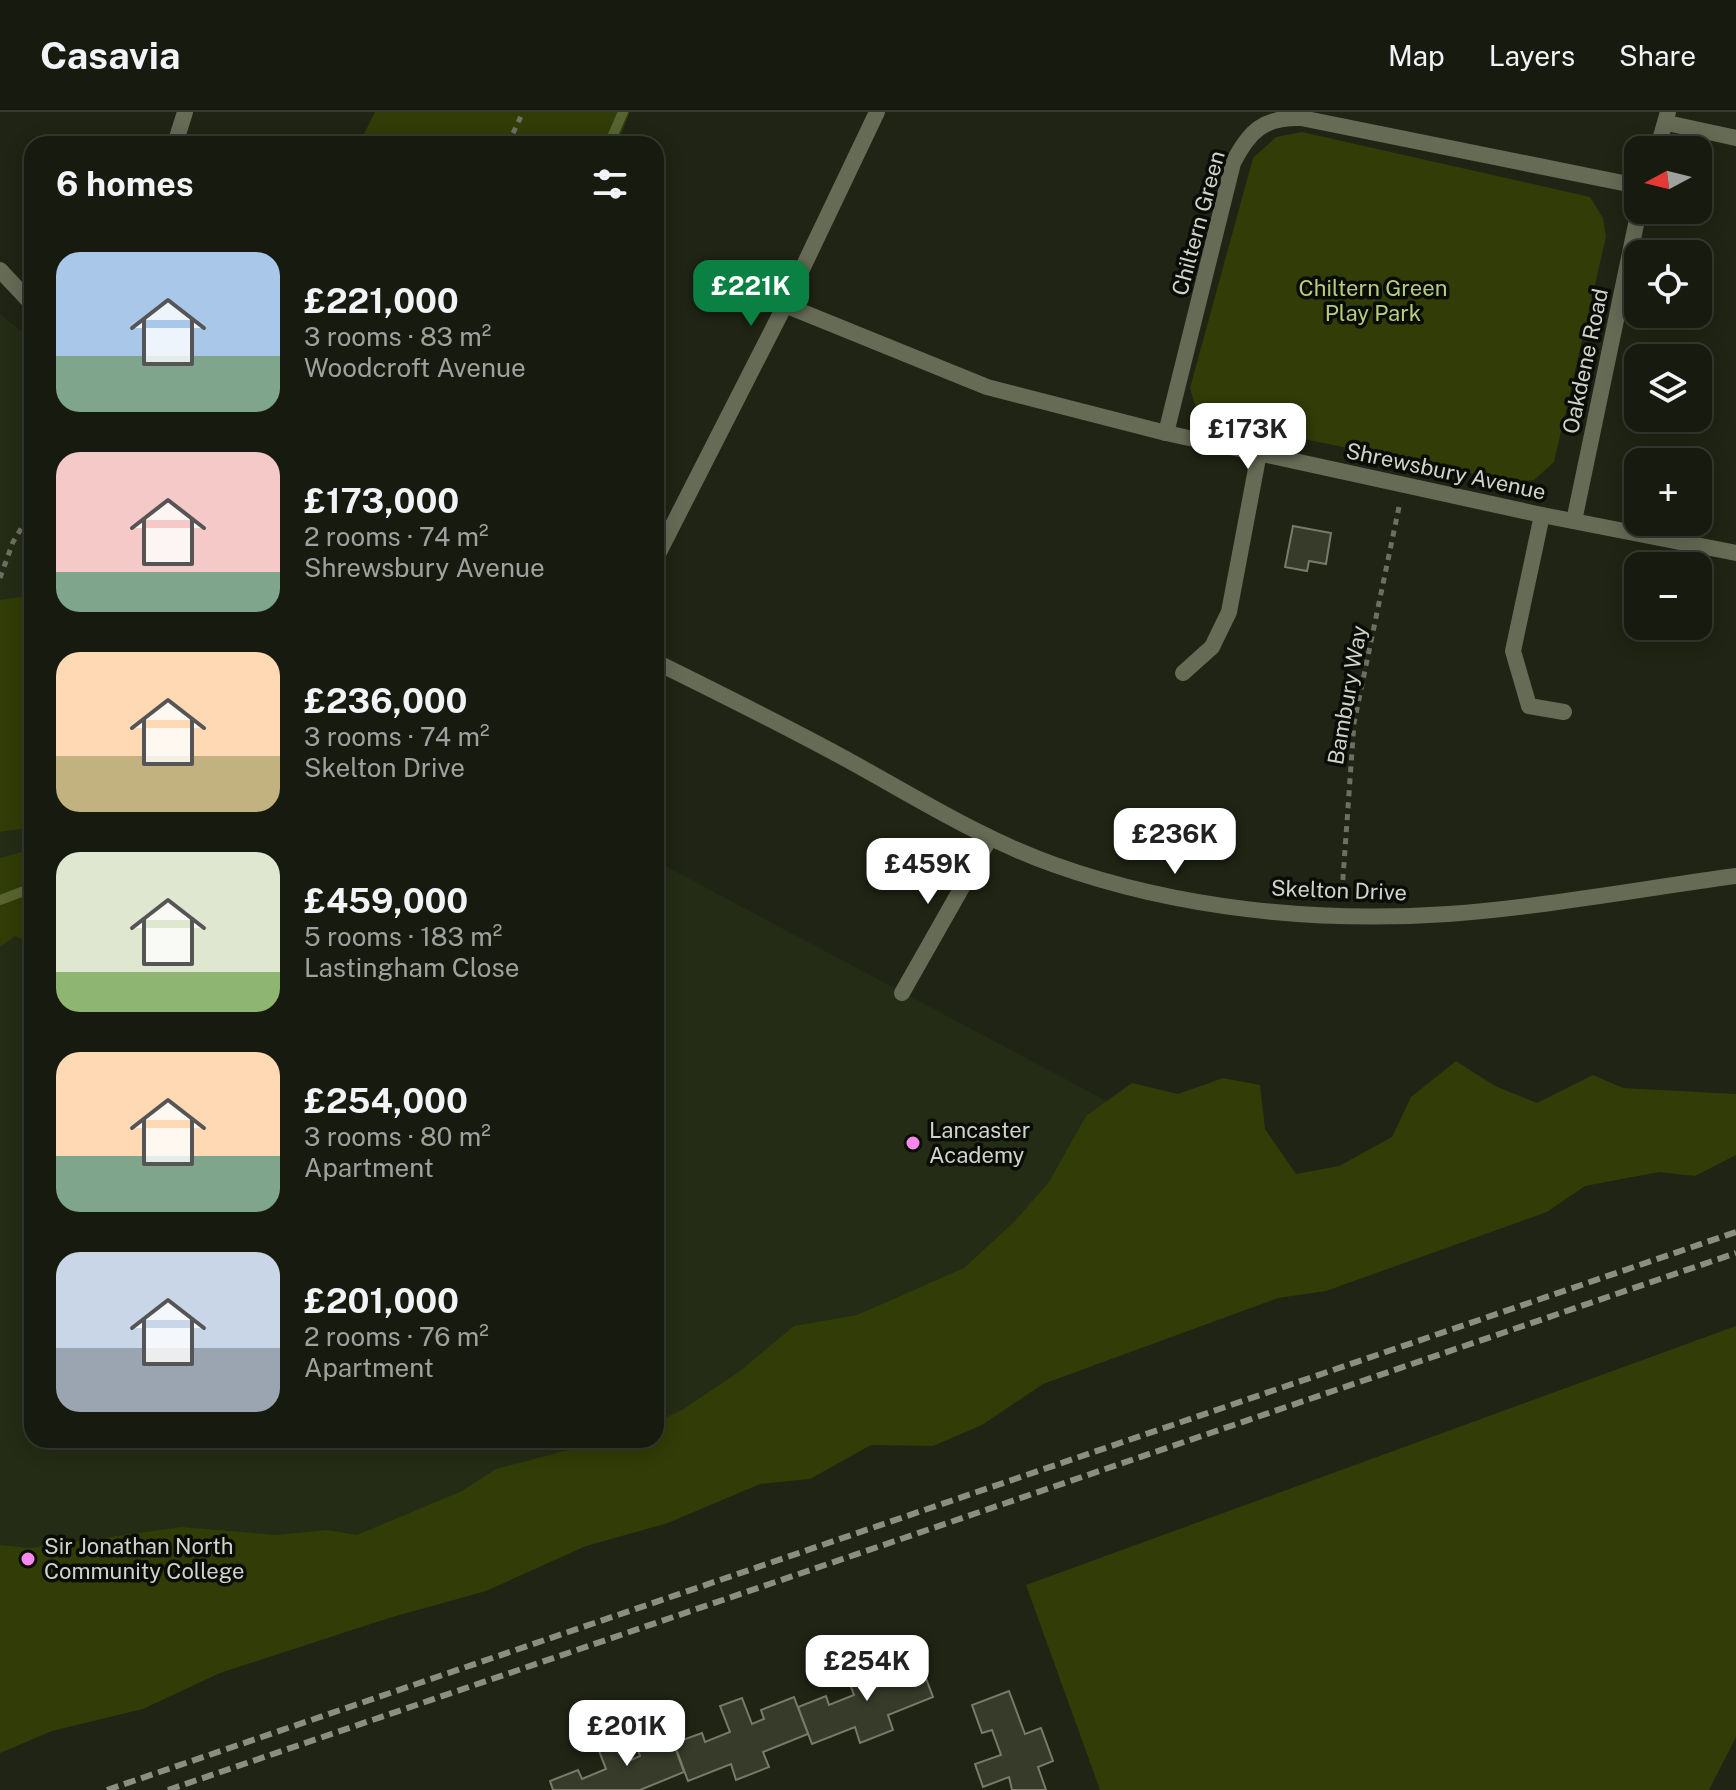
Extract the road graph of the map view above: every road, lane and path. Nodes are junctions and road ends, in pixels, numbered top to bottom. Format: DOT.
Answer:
graph roads {
  1 [pos="185,112"];
  2 [pos="523,112"];
  3 [pos="877,112"];
  4 [pos="1668,118"];
  5 [pos="178,136"];
  6 [pos="512,136"];
  7 [pos="1736,138"];
  8 [pos="1624,183"];
  9 [pos="1636,224"];
  10 [pos="0,270"];
  11 [pos="24,296"];
  12 [pos="785,305"];
  13 [pos="1166,433"];
  14 [pos="1259,453"];
  15 [pos="1403,482"];
  16 [pos="1542,515"];
  17 [pos="1574,521"];
  18 [pos="24,524"];
  19 [pos="664,542"];
  20 [pos="1736,553"];
  21 [pos="0,578"];
  22 [pos="664,666"];
  23 [pos="1183,673"];
  24 [pos="1564,712"];
  25 [pos="990,838"];
  26 [pos="1736,876"];
  27 [pos="1340,915"];
  28 [pos="902,993"];
  1 -- 5 [label="street"];
  2 -- 6 [label="path"];
  3 -- 12 [label="street"];
  4 -- 7 [label="street"];
  8 -- 13 [label="street, Chiltern Green"];
  9 -- 17 [label="street, Oakdene Road"];
  10 -- 11 [label="street"];
  12 -- 13 [label="street, Shrewsbury Avenue"];
  12 -- 19 [label="street"];
  13 -- 14 [label="street, Shrewsbury Avenue"];
  14 -- 15 [label="street, Shrewsbury Avenue"];
  14 -- 23 [label="street"];
  15 -- 16 [label="street, Shrewsbury Avenue"];
  15 -- 27 [label="path, Bambury Way"];
  16 -- 17 [label="street, Shrewsbury Avenue"];
  16 -- 24 [label="street"];
  17 -- 20 [label="street, Shrewsbury Avenue"];
  18 -- 21 [label="path"];
  22 -- 25 [label="street, Skelton Drive"];
  25 -- 27 [label="street, Skelton Drive"];
  25 -- 28 [label="street"];
  26 -- 27 [label="street, Skelton Drive"];
}
